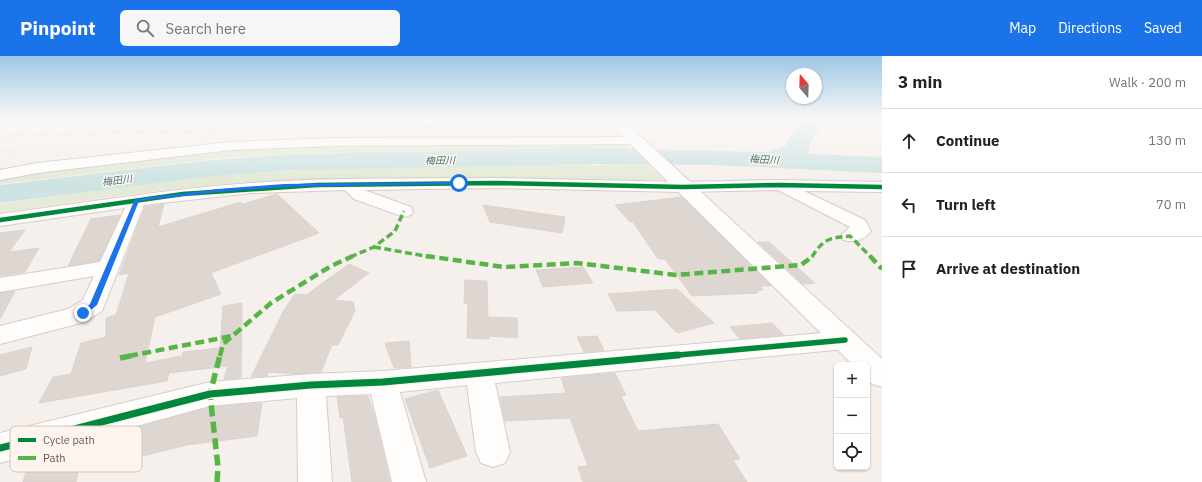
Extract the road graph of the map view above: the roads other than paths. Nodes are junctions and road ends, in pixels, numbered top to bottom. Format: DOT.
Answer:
graph roads {
  1 [pos="633,139"];
  2 [pos="637,143"];
  3 [pos="0,175"];
  4 [pos="349,184"];
  5 [pos="680,184"];
  6 [pos="779,185"];
  7 [pos="882,187"];
  8 [pos="137,200"];
  9 [pos="404,211"];
  10 [pos="0,220"];
  11 [pos="850,236"];
  12 [pos="108,267"];
  13 [pos="0,285"];
  14 [pos="0,335"];
  15 [pos="845,340"];
  16 [pos="479,373"];
  17 [pos="882,376"];
  18 [pos="383,382"];
  19 [pos="311,385"];
  20 [pos="86,426"];
  21 [pos="10,445"];
  22 [pos="0,448"];
  23 [pos="493,452"];
  24 [pos="315,482"];
  25 [pos="409,482"];
  1 -- 2 [label="street"];
  2 -- 3 [label="street"];
  2 -- 5 [label="street"];
  4 -- 5 [label="street"];
  4 -- 8 [label="street"];
  4 -- 9 [label="street"];
  5 -- 6 [label="street"];
  5 -- 15 [label="street"];
  6 -- 7 [label="street"];
  6 -- 11 [label="street"];
  8 -- 10 [label="street"];
  8 -- 12 [label="street"];
  12 -- 13 [label="street"];
  12 -- 14 [label="street"];
  15 -- 16 [label="street"];
  15 -- 17 [label="street"];
  16 -- 18 [label="street"];
  16 -- 23 [label="street"];
  18 -- 19 [label="street"];
  18 -- 25 [label="street"];
  19 -- 20 [label="street"];
  19 -- 24 [label="street"];
  21 -- 22 [label="street"];
}
